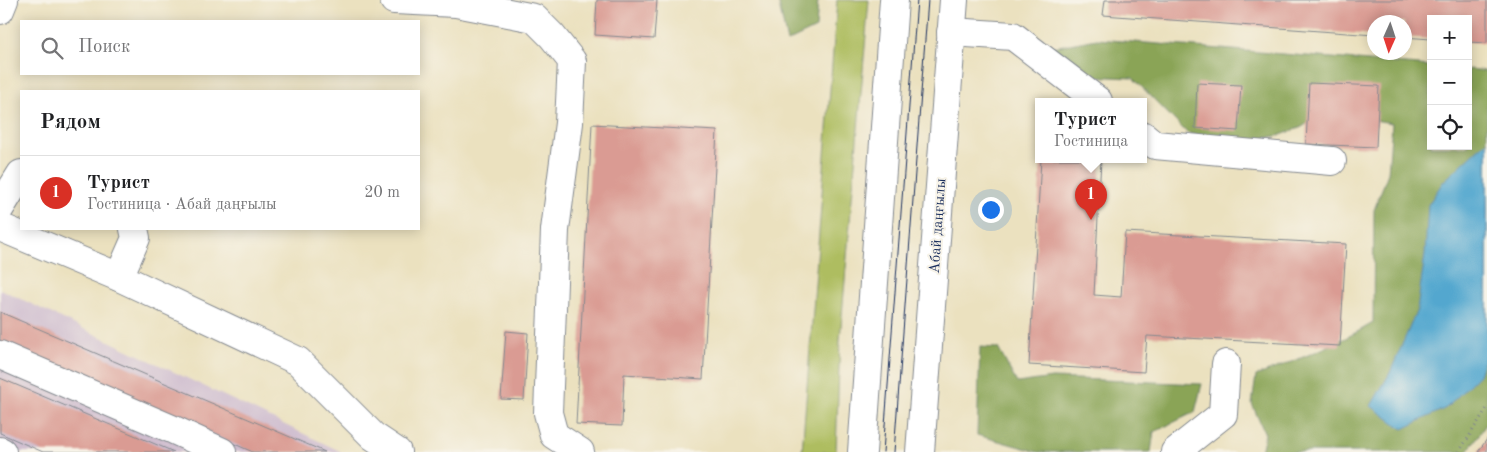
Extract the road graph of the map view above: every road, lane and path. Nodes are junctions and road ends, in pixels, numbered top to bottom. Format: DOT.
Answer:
graph roads {
  1 [pos="4,0"];
  2 [pos="394,0"];
  3 [pos="894,0"];
  4 [pos="954,0"];
  5 [pos="0,10"];
  6 [pos="951,32"];
  7 [pos="1094,98"];
  8 [pos="1147,138"];
  9 [pos="1332,161"];
  10 [pos="20,176"];
  11 [pos="0,208"];
  12 [pos="0,227"];
  13 [pos="134,230"];
  14 [pos="119,277"];
  15 [pos="0,355"];
  16 [pos="1226,364"];
  17 [pos="1487,408"];
  18 [pos="222,452"];
  19 [pos="397,452"];
  20 [pos="580,452"];
  21 [pos="862,452"];
  22 [pos="920,452"];
  23 [pos="1175,452"];
  24 [pos="1459,452"];
  1 -- 5 [label="main road"];
  2 -- 20 [label="main road"];
  3 -- 21 [label="main road"];
  4 -- 6 [label="main road, Абай даңғылы"];
  6 -- 7 [label="main road"];
  6 -- 22 [label="main road, Абай даңғылы"];
  8 -- 9 [label="main road"];
  10 -- 11 [label="main road"];
  12 -- 14 [label="main road"];
  13 -- 14 [label="main road"];
  14 -- 19 [label="main road"];
  15 -- 18 [label="main road"];
  16 -- 23 [label="main road"];
  17 -- 24 [label="path"];
}
